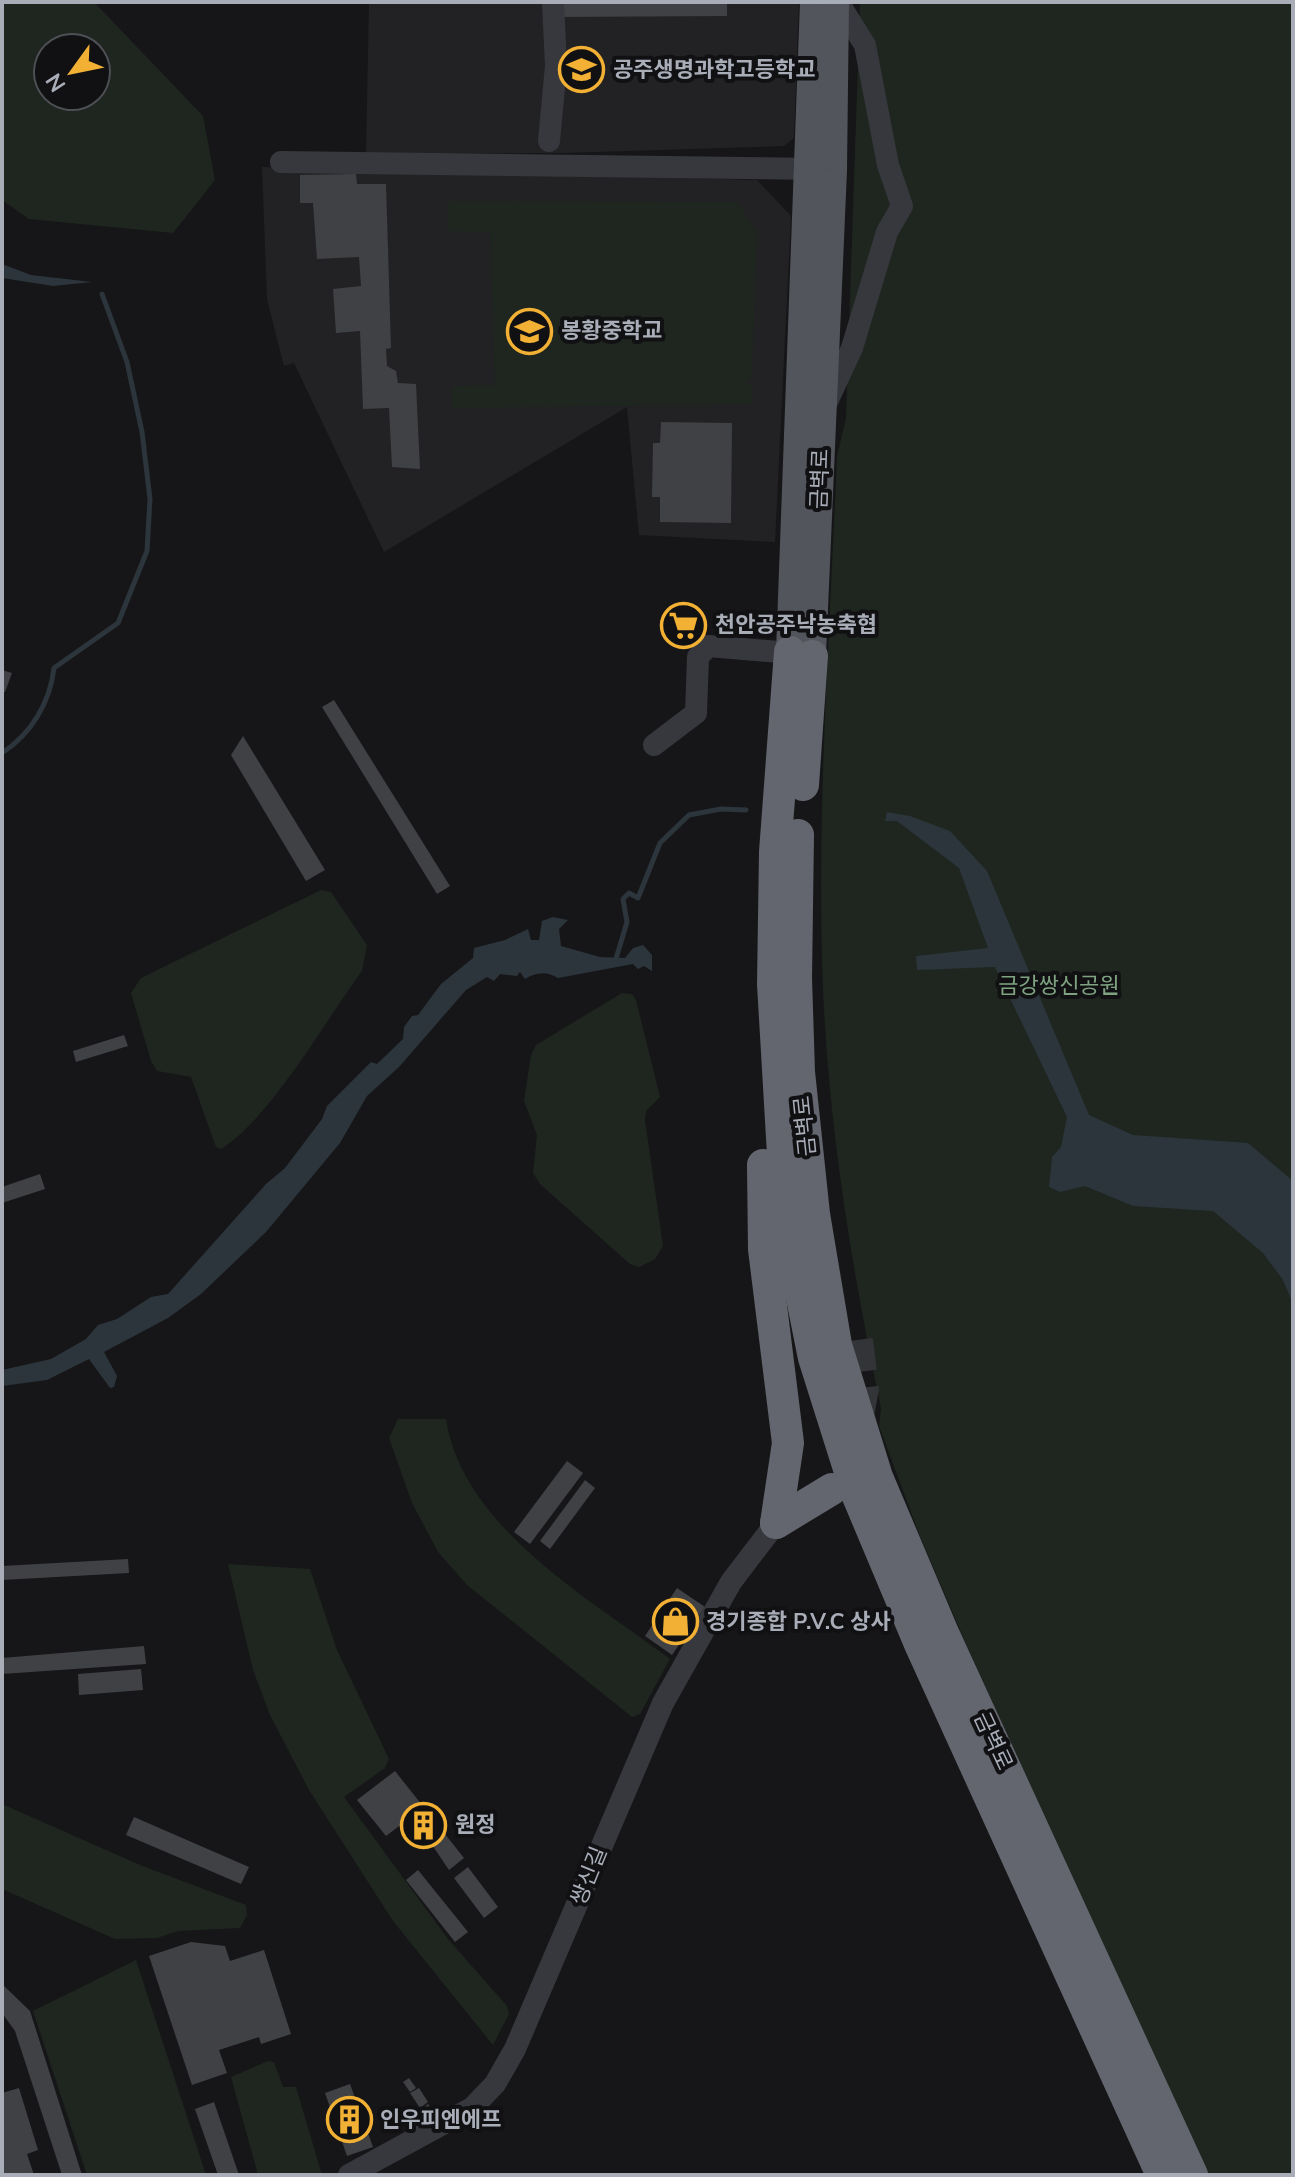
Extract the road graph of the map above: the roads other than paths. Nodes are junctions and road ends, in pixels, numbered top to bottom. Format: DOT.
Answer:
graph roads {
  1 [pos="553,2"];
  2 [pos="814,2"];
  3 [pos="837,2"];
  4 [pos="549,141"];
  5 [pos="281,162"];
  6 [pos="821,169"];
  7 [pos="822,415"];
  8 [pos="801,653"];
  9 [pos="654,745"];
  10 [pos="796,931"];
  11 [pos="776,1080"];
  12 [pos="857,1340"];
  13 [pos="832,1489"];
  14 [pos="776,1523"];
  15 [pos="349,2175"];
  16 [pos="1162,2175"];
  17 [pos="1192,2175"];
  1 -- 4 [label="street"];
  2 -- 6 [label="main road, 금벽로"];
  3 -- 6 [label="main road, 금벽로"];
  3 -- 7 [label="street"];
  5 -- 6 [label="street"];
  6 -- 7 [label="main road, 금벽로"];
  6 -- 8 [label="main road, 금벽로"];
  7 -- 8 [label="main road, 금벽로"];
  8 -- 9 [label="street"];
  8 -- 10 [label="highway, 금벽로"];
  8 -- 11 [label="highway, 금벽로"];
  10 -- 12 [label="highway"];
  10 -- 17 [label="highway, 금벽로"];
  11 -- 14 [label="highway"];
  11 -- 16 [label="highway, 금벽로"];
  13 -- 14 [label="highway"];
  14 -- 15 [label="street, 쌍신길"];
}
